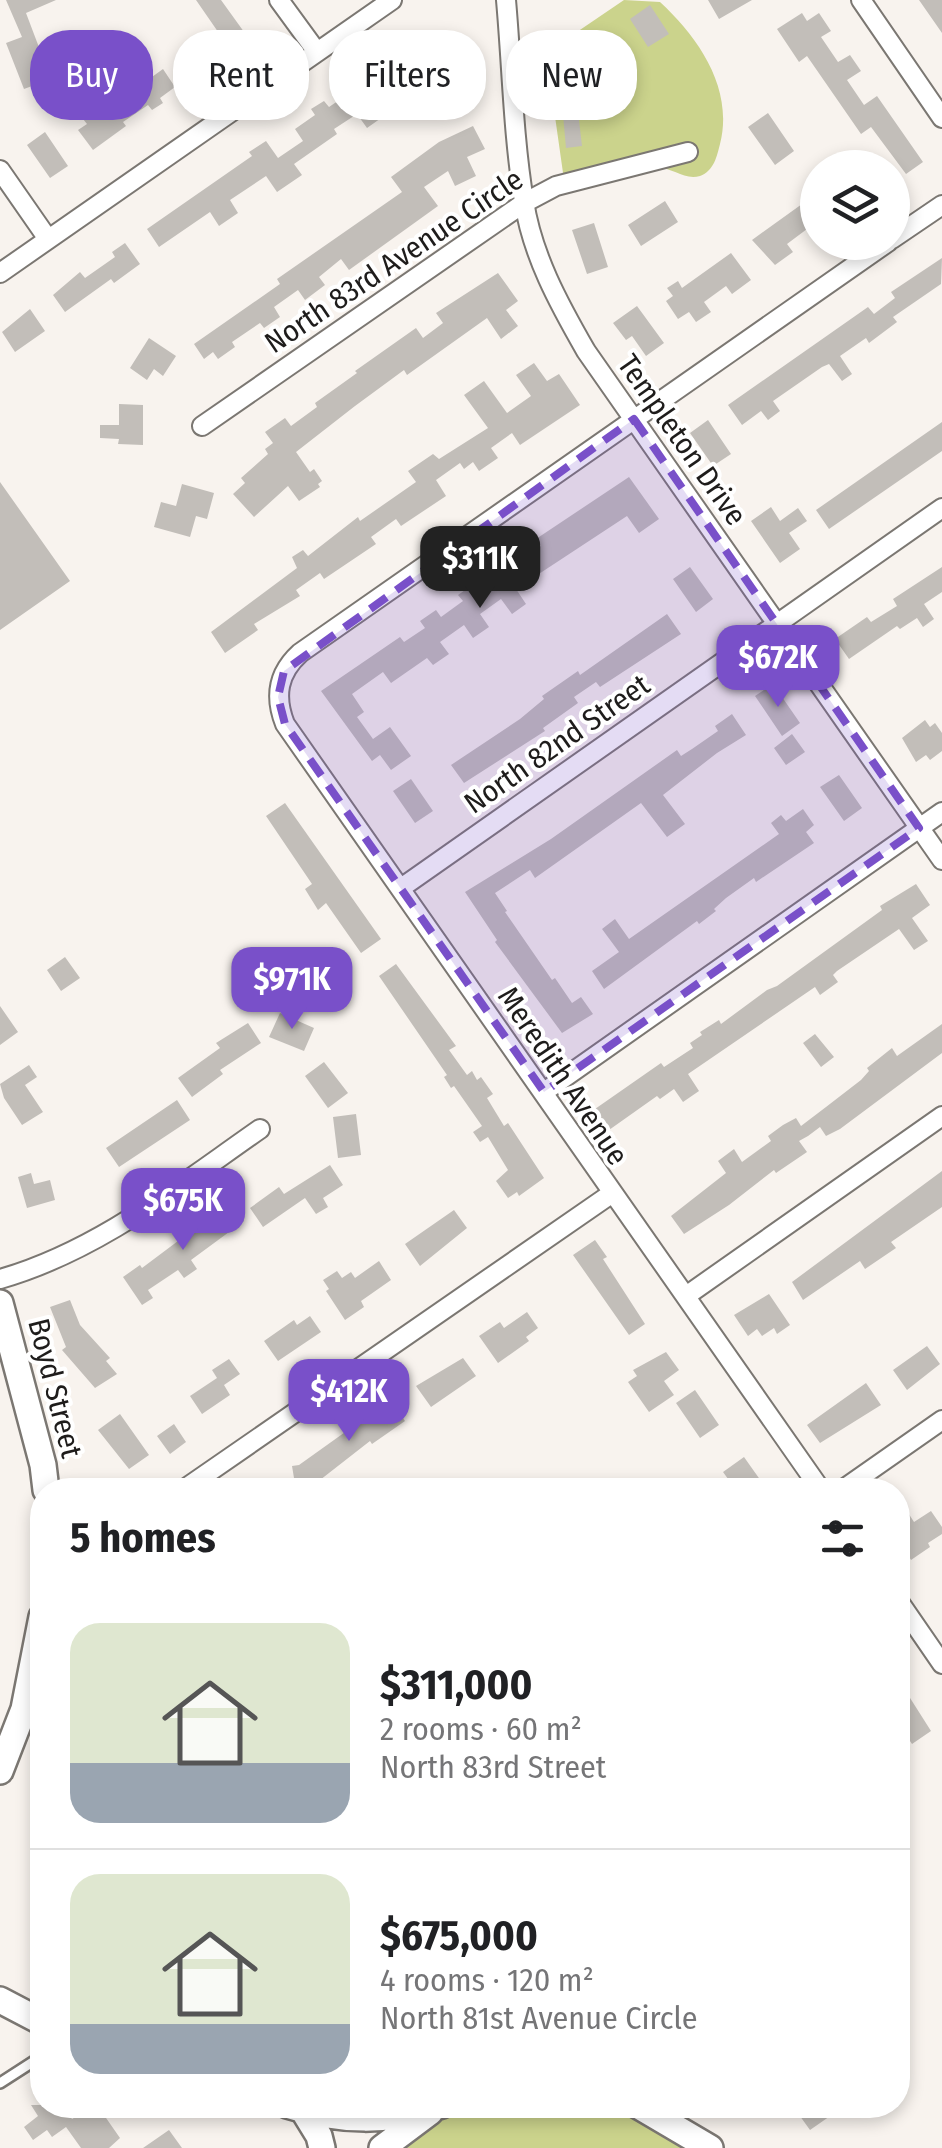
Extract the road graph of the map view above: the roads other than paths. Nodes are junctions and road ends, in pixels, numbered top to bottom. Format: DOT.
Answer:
graph roads {
  1 [pos="278,0"];
  2 [pos="392,0"];
  3 [pos="506,0"];
  4 [pos="861,0"];
  5 [pos="317,52"];
  6 [pos="942,118"];
  7 [pos="688,152"];
  8 [pos="0,170"];
  9 [pos="524,203"];
  10 [pos="942,204"];
  11 [pos="910,227"];
  12 [pos="48,239"];
  13 [pos="863,260"];
  14 [pos="0,273"];
  15 [pos="634,419"];
  16 [pos="202,426"];
  17 [pos="942,508"];
  18 [pos="777,624"];
  19 [pos="942,812"];
  20 [pos="920,828"];
  21 [pos="942,860"];
  22 [pos="401,888"];
  23 [pos="544,1092"];
  24 [pos="942,1116"];
  25 [pos="260,1129"];
  26 [pos="611,1194"];
  27 [pos="0,1278"];
  28 [pos="686,1296"];
  29 [pos="0,1303"];
  30 [pos="942,1420"];
  31 [pos="44,1478"];
  32 [pos="200,1478"];
  33 [pos="813,1478"];
  34 [pos="859,1478"];
  35 [pos="910,1617"];
  36 [pos="942,1664"];
  37 [pos="30,1678"];
  38 [pos="0,1771"];
  39 [pos="0,2000"];
  40 [pos="30,2016"];
  41 [pos="30,2064"];
  42 [pos="0,2083"];
  43 [pos="304,2118"];
  44 [pos="337,2118"];
  45 [pos="380,2118"];
  46 [pos="423,2118"];
  47 [pos="659,2118"];
  48 [pos="322,2148"];
  49 [pos="382,2148"];
  50 [pos="710,2148"];
  1 -- 5 [label="street"];
  2 -- 5 [label="street"];
  3 -- 9 [label="street, Templeton Drive"];
  4 -- 6 [label="street"];
  5 -- 12 [label="street"];
  7 -- 9 [label="street, North 83rd Avenue Circle"];
  8 -- 12 [label="street"];
  9 -- 15 [label="street, Templeton Drive"];
  9 -- 16 [label="street, North 83rd Avenue Circle"];
  10 -- 11 [label="street"];
  12 -- 14 [label="street"];
  13 -- 15 [label="street"];
  15 -- 18 [label="street, Templeton Drive"];
  15 -- 22 [label="street, Meredith Avenue"];
  17 -- 18 [label="street, North 82nd Street"];
  18 -- 20 [label="street, Templeton Drive"];
  18 -- 22 [label="street, North 82nd Street"];
  19 -- 20 [label="street"];
  20 -- 21 [label="street, Templeton Drive"];
  20 -- 23 [label="street"];
  22 -- 23 [label="street, Meredith Avenue"];
  23 -- 26 [label="street, Meredith Avenue"];
  24 -- 28 [label="street"];
  25 -- 27 [label="street"];
  26 -- 28 [label="street, Meredith Avenue"];
  26 -- 32 [label="street"];
  28 -- 33 [label="street, Meredith Avenue"];
  29 -- 31 [label="street, Boyd Street"];
  30 -- 34 [label="street"];
  35 -- 36 [label="street"];
  37 -- 38 [label="street"];
  39 -- 40 [label="street"];
  41 -- 42 [label="lane"];
  43 -- 48 [label="street"];
  44 -- 45 [label="street"];
  46 -- 49 [label="street"];
  47 -- 50 [label="street"];
}
